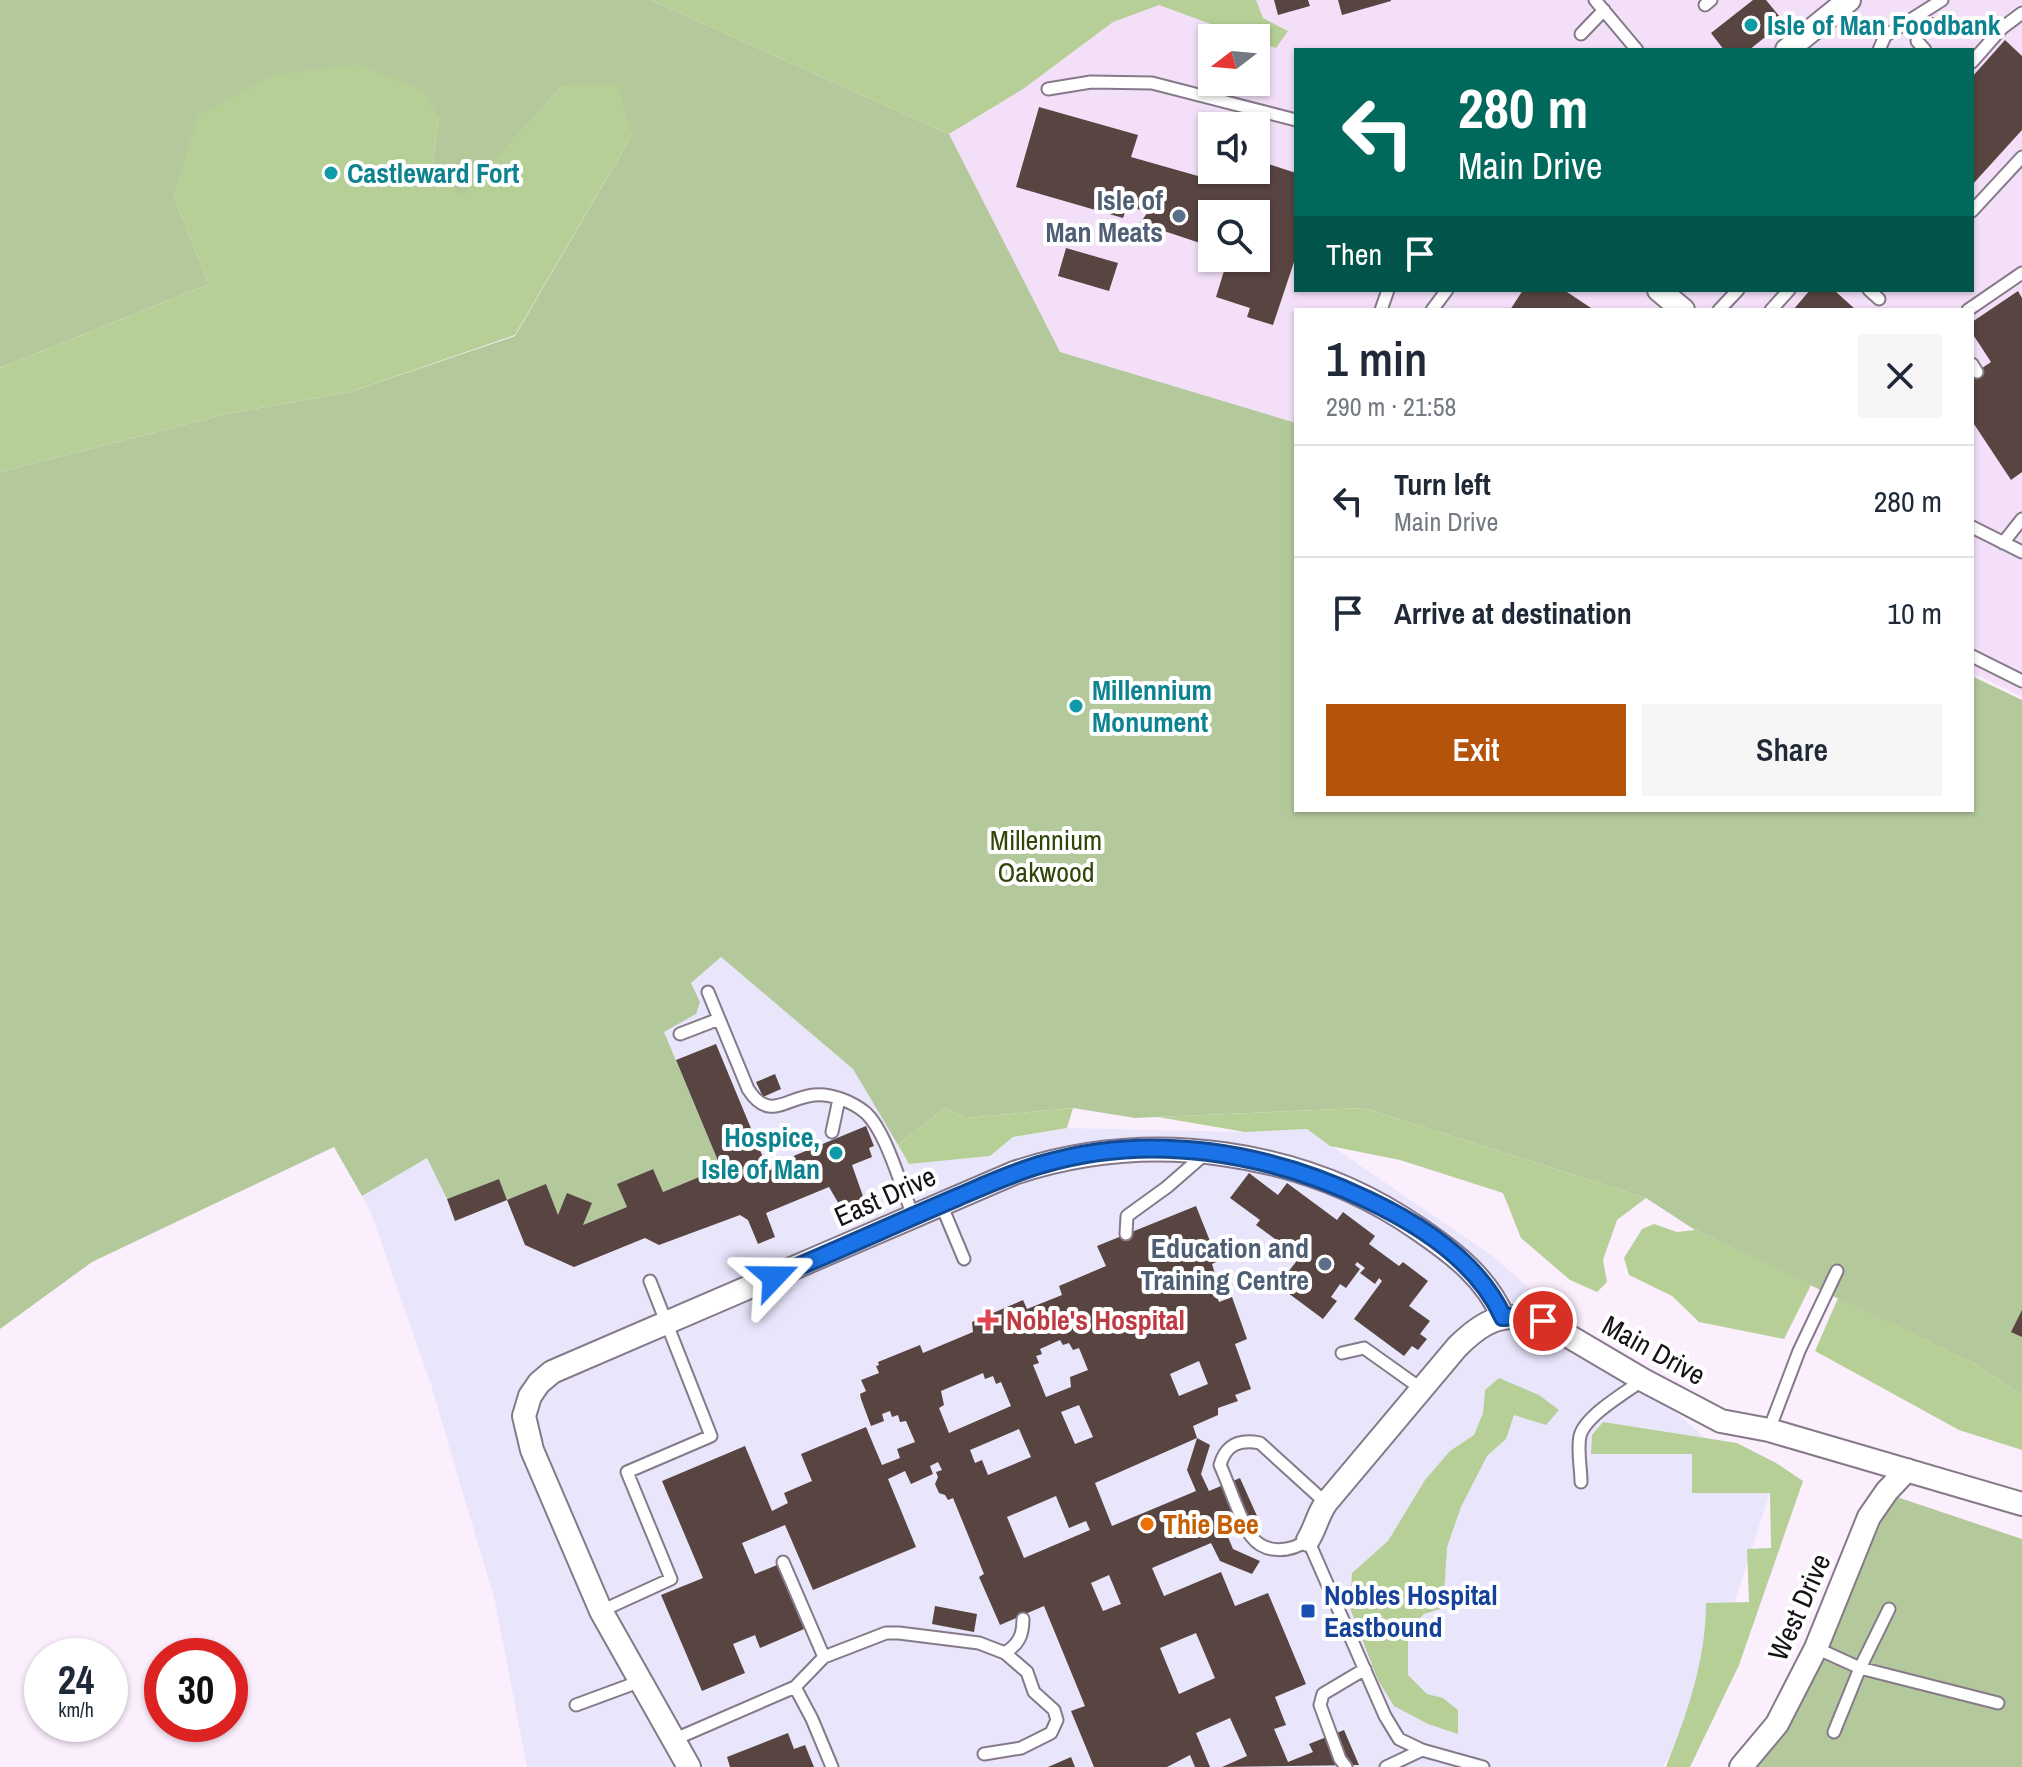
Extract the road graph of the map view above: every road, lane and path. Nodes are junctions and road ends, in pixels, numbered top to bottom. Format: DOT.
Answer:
graph roads {
  1 [pos="1595,0"];
  2 [pos="1849,0"];
  3 [pos="1942,0"];
  4 [pos="1604,10"];
  5 [pos="2022,13"];
  6 [pos="1907,23"];
  7 [pos="2002,28"];
  8 [pos="1581,34"];
  9 [pos="1635,48"];
  10 [pos="1794,48"];
  11 [pos="1880,48"];
  12 [pos="1974,60"];
  13 [pos="1048,89"];
  14 [pos="1294,119"];
  15 [pos="2022,157"];
  16 [pos="1974,209"];
  17 [pos="2022,273"];
  18 [pos="1787,292"];
  19 [pos="1871,292"];
  20 [pos="1879,299"];
  21 [pos="1773,308"];
  22 [pos="1971,308"];
  23 [pos="2022,519"];
  24 [pos="1974,528"];
  25 [pos="2003,543"];
  26 [pos="2022,552"];
  27 [pos="1974,657"];
  28 [pos="2022,681"];
  29 [pos="708,992"];
  30 [pos="719,1019"];
  31 [pos="680,1034"];
  32 [pos="839,1099"];
  33 [pos="832,1132"];
  34 [pos="1209,1151"];
  35 [pos="941,1204"];
  36 [pos="913,1215"];
  37 [pos="1126,1234"];
  38 [pos="964,1259"];
  39 [pos="1837,1271"];
  40 [pos="650,1281"];
  41 [pos="1503,1317"];
  42 [pos="666,1323"];
  43 [pos="1342,1353"];
  44 [pos="1643,1380"];
  45 [pos="1423,1390"];
  46 [pos="1769,1430"];
  47 [pos="1907,1470"];
  48 [pos="1581,1482"];
  49 [pos="1326,1503"];
  50 [pos="2022,1504"];
  51 [pos="1308,1540"];
  52 [pos="783,1562"];
  53 [pos="1889,1609"];
  54 [pos="601,1611"];
  55 [pos="1023,1619"];
  56 [pos="1816,1648"];
  57 [pos="1005,1653"];
  58 [pos="824,1657"];
  59 [pos="1860,1668"];
  60 [pos="1365,1669"];
  61 [pos="641,1681"];
  62 [pos="795,1687"];
  63 [pos="1998,1703"];
  64 [pos="576,1705"];
  65 [pos="1834,1732"];
  66 [pos="673,1740"];
  67 [pos="1422,1750"];
  68 [pos="984,1754"];
  69 [pos="689,1767"];
  70 [pos="832,1767"];
  71 [pos="1346,1767"];
  72 [pos="1386,1767"];
  73 [pos="1483,1767"];
  74 [pos="1741,1767"];
  1 -- 4 [label="lane"];
  2 -- 10 [label="street"];
  3 -- 6 [label="lane"];
  4 -- 8 [label="lane"];
  4 -- 9 [label="lane"];
  5 -- 7 [label="lane"];
  6 -- 7 [label="lane"];
  6 -- 11 [label="lane"];
  7 -- 12 [label="lane"];
  13 -- 14 [label="lane"];
  15 -- 16 [label="lane"];
  17 -- 22 [label="lane"];
  18 -- 21 [label="lane"];
  19 -- 20 [label="lane"];
  23 -- 25 [label="lane"];
  24 -- 25 [label="lane"];
  25 -- 26 [label="lane"];
  27 -- 28 [label="lane"];
  29 -- 30 [label="lane"];
  30 -- 31 [label="lane"];
  30 -- 32 [label="lane"];
  32 -- 33 [label="lane"];
  32 -- 36 [label="lane"];
  34 -- 35 [label="street, East Drive"];
  34 -- 37 [label="lane"];
  34 -- 41 [label="street, East Drive"];
  35 -- 36 [label="street, East Drive"];
  35 -- 38 [label="lane"];
  36 -- 42 [label="street, East Drive"];
  39 -- 46 [label="lane"];
  40 -- 42 [label="lane"];
  41 -- 44 [label="street, Main Drive"];
  41 -- 45 [label="street"];
  42 -- 54 [label="street, East Drive"];
  42 -- 54 [label="lane"];
  43 -- 45 [label="lane"];
  44 -- 46 [label="street, Main Drive"];
  44 -- 48 [label="lane"];
  45 -- 49 [label="street"];
  46 -- 47 [label="street, Main Drive"];
  47 -- 50 [label="street, Main Drive"];
  47 -- 56 [label="street, West Drive"];
  49 -- 51 [label="street"];
  49 -- 51 [label="lane"];
  51 -- 60 [label="lane"];
  52 -- 58 [label="lane"];
  53 -- 59 [label="lane"];
  54 -- 61 [label="street, East Drive"];
  55 -- 57 [label="lane"];
  56 -- 59 [label="lane"];
  56 -- 74 [label="street, West Drive"];
  57 -- 58 [label="lane"];
  57 -- 68 [label="lane"];
  58 -- 62 [label="lane"];
  59 -- 63 [label="lane"];
  59 -- 65 [label="lane"];
  60 -- 67 [label="lane"];
  60 -- 71 [label="lane"];
  61 -- 64 [label="lane"];
  61 -- 66 [label="street, East Drive"];
  62 -- 66 [label="lane"];
  62 -- 70 [label="lane"];
  66 -- 69 [label="street, East Drive"];
  67 -- 72 [label="lane"];
  67 -- 73 [label="lane"];
}
